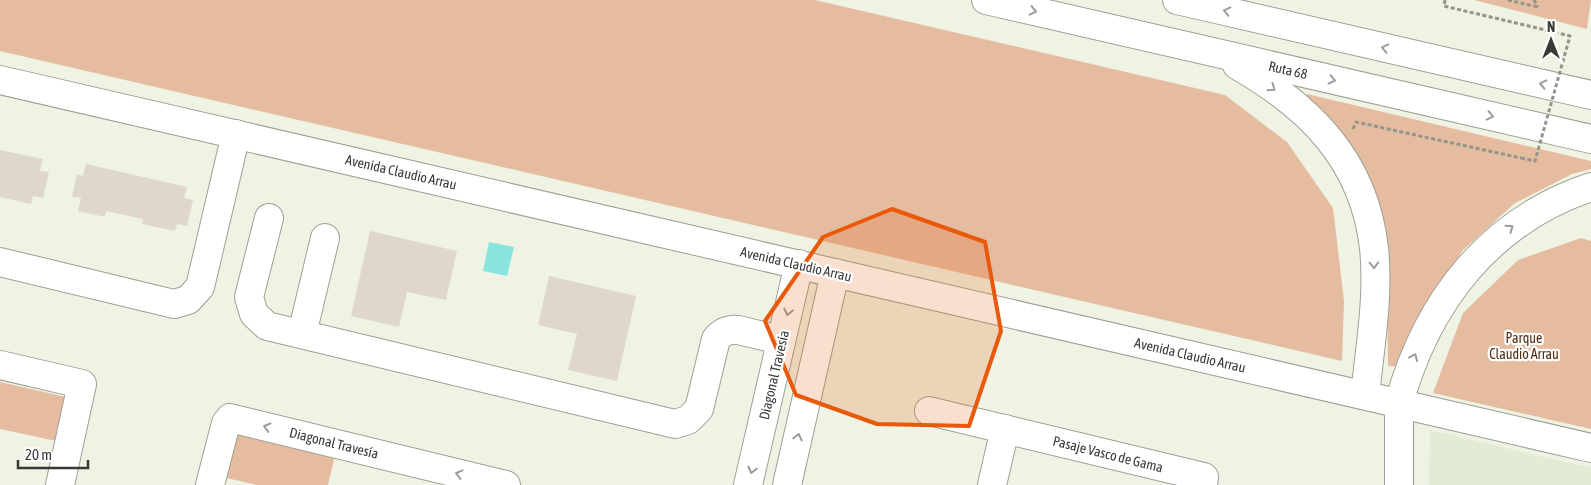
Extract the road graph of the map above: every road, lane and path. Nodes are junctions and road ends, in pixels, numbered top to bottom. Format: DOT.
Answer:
graph roads {
  1 [pos="986,0"];
  2 [pos="1178,0"];
  3 [pos="1445,0"];
  4 [pos="1508,0"];
  5 [pos="1534,0"];
  6 [pos="1216,53"];
  7 [pos="0,80"];
  8 [pos="1591,95"];
  9 [pos="1356,122"];
  10 [pos="236,134"];
  11 [pos="1591,139"];
  12 [pos="1591,187"];
  13 [pos="269,218"];
  14 [pos="325,238"];
  15 [pos="0,262"];
  16 [pos="799,264"];
  17 [pos="836,273"];
  18 [pos="1374,302"];
  19 [pos="302,334"];
  20 [pos="782,340"];
  21 [pos="0,365"];
  22 [pos="1365,395"];
  23 [pos="1399,403"];
  24 [pos="929,411"];
  25 [pos="1005,429"];
  26 [pos="1591,448"];
  27 [pos="60,485"];
  28 [pos="210,485"];
  29 [pos="506,485"];
  30 [pos="748,485"];
  31 [pos="787,485"];
  32 [pos="992,485"];
  33 [pos="1203,485"];
  34 [pos="1400,485"];
  1 -- 6 [label="main road, Ruta 68, one-way"];
  8 -- 2 [label="main road, one-way"];
  3 -- 9 [label="path, bridge"];
  4 -- 5 [label="path"];
  6 -- 11 [label="main road, Ruta 68, one-way"];
  6 -- 18 [label="main road, one-way"];
  7 -- 10 [label="main road, Avenida Claudio Arrau"];
  10 -- 15 [label="main road"];
  10 -- 16 [label="main road, Avenida Claudio Arrau"];
  23 -- 12 [label="main road, one-way"];
  13 -- 19 [label="main road"];
  14 -- 19 [label="main road"];
  16 -- 17 [label="main road, Avenida Claudio Arrau"];
  16 -- 20 [label="main road, Diagonal Travesía, one-way"];
  17 -- 22 [label="main road, Avenida Claudio Arrau"];
  31 -- 17 [label="main road, one-way"];
  18 -- 22 [label="main road"];
  18 -- 23 [label="main road"];
  19 -- 20 [label="main road"];
  20 -- 30 [label="main road, Diagonal Travesía, one-way"];
  21 -- 27 [label="main road"];
  22 -- 23 [label="main road, Avenida Claudio Arrau"];
  23 -- 26 [label="main road, Avenida Claudio Arrau"];
  23 -- 34 [label="main road"];
  24 -- 25 [label="main road, Pasaje Vasco de Gama"];
  25 -- 32 [label="main road"];
  25 -- 33 [label="main road, Pasaje Vasco de Gama"];
  29 -- 28 [label="main road, Diagonal Travesía, one-way"];
}
